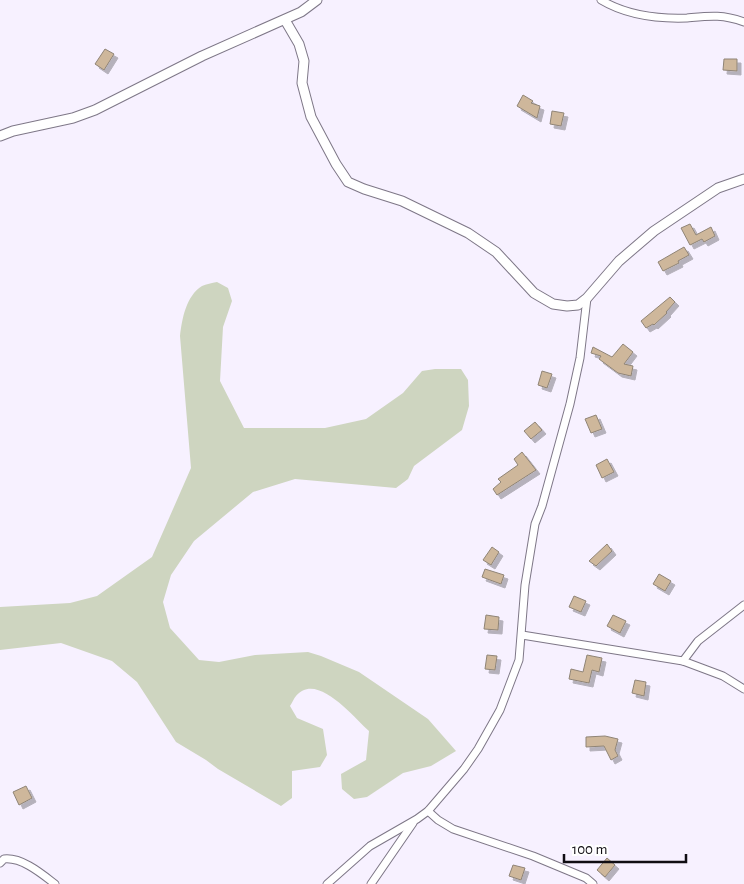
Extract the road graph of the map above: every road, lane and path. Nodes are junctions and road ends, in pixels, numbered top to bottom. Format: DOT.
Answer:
graph roads {
  1 [pos="317,0"];
  2 [pos="601,0"];
  3 [pos="286,20"];
  4 [pos="744,22"];
  5 [pos="0,136"];
  6 [pos="744,179"];
  7 [pos="587,298"];
  8 [pos="744,605"];
  9 [pos="522,635"];
  10 [pos="683,661"];
  11 [pos="744,689"];
  12 [pos="428,811"];
  13 [pos="417,819"];
  14 [pos="0,863"];
  15 [pos="55,884"];
  16 [pos="327,884"];
  17 [pos="371,884"];
  18 [pos="593,884"];
  1 -- 3 [label="street"];
  2 -- 4 [label="street"];
  3 -- 5 [label="street"];
  3 -- 7 [label="street"];
  6 -- 7 [label="street"];
  7 -- 9 [label="street"];
  8 -- 10 [label="street"];
  9 -- 10 [label="street"];
  9 -- 12 [label="street"];
  10 -- 11 [label="street"];
  12 -- 13 [label="street"];
  12 -- 18 [label="street"];
  13 -- 16 [label="street"];
  13 -- 17 [label="street"];
  14 -- 15 [label="street"];
}
